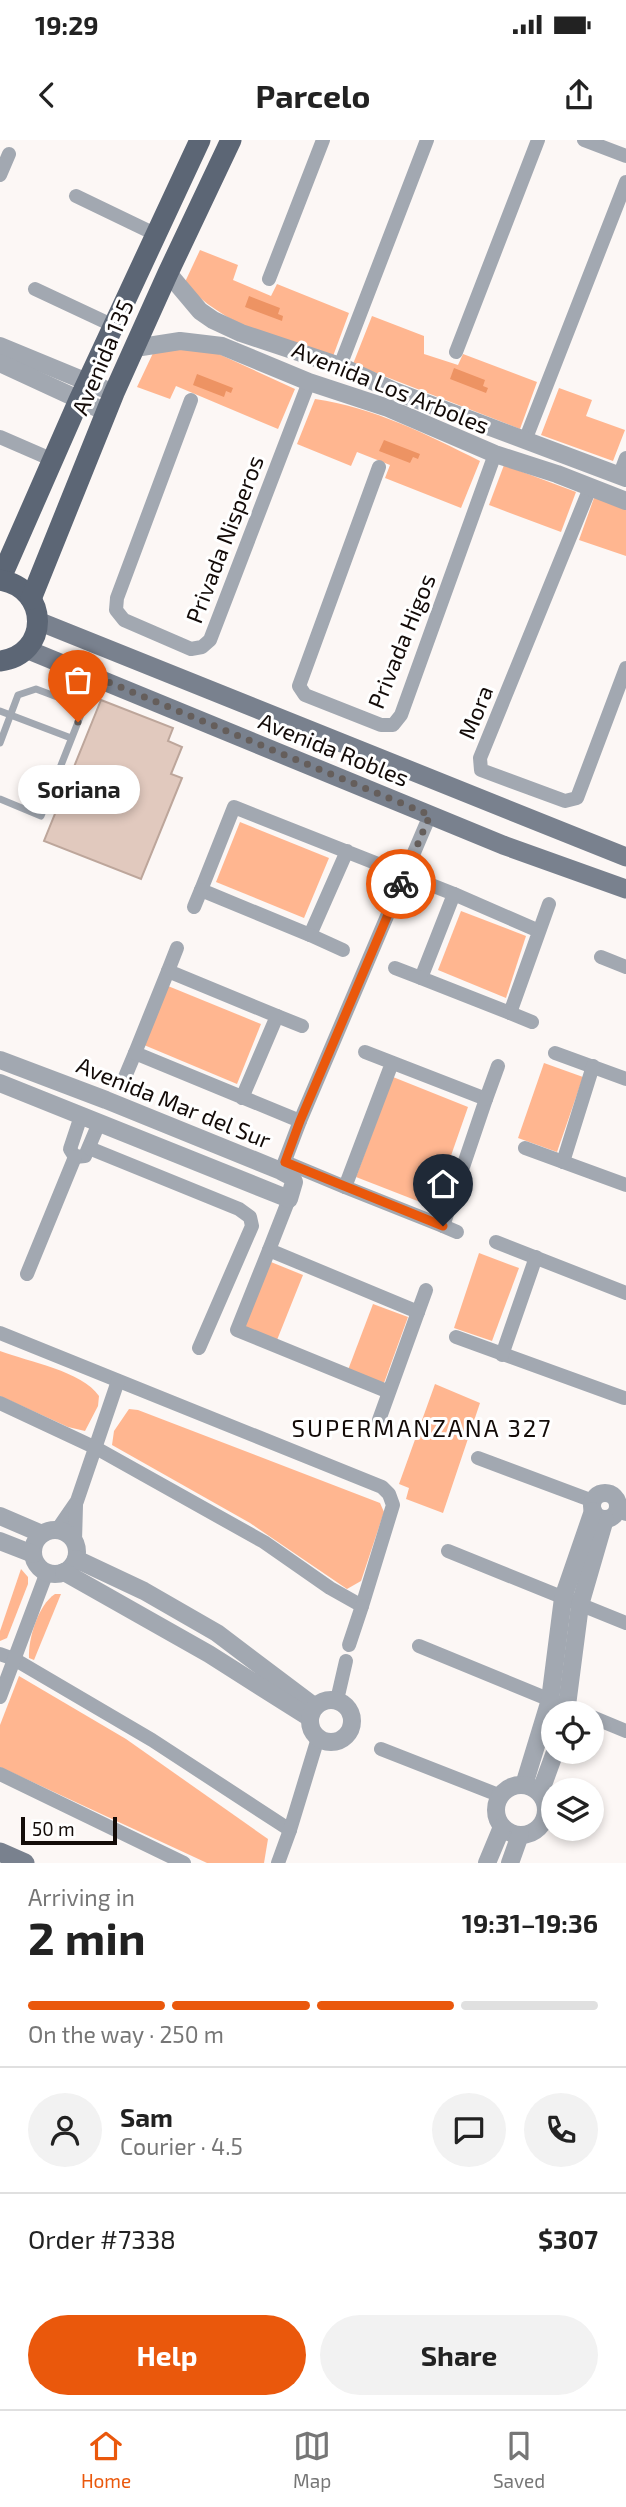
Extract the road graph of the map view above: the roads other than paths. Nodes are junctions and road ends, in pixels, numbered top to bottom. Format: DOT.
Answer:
graph roads {
  1 [pos="200,140"];
  2 [pos="231,140"];
  3 [pos="323,140"];
  4 [pos="427,140"];
  5 [pos="538,140"];
  6 [pos="584,140"];
  7 [pos="9,154"];
  8 [pos="626,156"];
  9 [pos="0,175"];
  10 [pos="626,182"];
  11 [pos="76,196"];
  12 [pos="157,235"];
  13 [pos="167,272"];
  14 [pos="269,279"];
  15 [pos="35,289"];
  16 [pos="114,326"];
  17 [pos="228,327"];
  18 [pos="0,346"];
  19 [pos="222,346"];
  20 [pos="135,348"];
  21 [pos="456,352"];
  22 [pos="0,363"];
  23 [pos="340,366"];
  24 [pos="309,382"];
  25 [pos="84,391"];
  26 [pos="191,400"];
  27 [pos="391,400"];
  28 [pos="110,402"];
  29 [pos="0,437"];
  30 [pos="526,438"];
  31 [pos="495,454"];
  32 [pos="565,454"];
  33 [pos="53,460"];
  34 [pos="379,467"];
  35 [pos="624,470"];
  36 [pos="557,474"];
  37 [pos="590,488"];
  38 [pos="626,501"];
  39 [pos="20,535"];
  40 [pos="50,551"];
  41 [pos="0,580"];
  42 [pos="31,598"];
  43 [pos="38,621"];
  44 [pos="26,649"];
  45 [pos="0,661"];
  46 [pos="626,668"];
  47 [pos="96,677"];
  48 [pos="84,707"];
  49 [pos="0,711"];
  50 [pos="11,715"];
  51 [pos="72,738"];
  52 [pos="0,743"];
  53 [pos="0,799"];
  54 [pos="430,815"];
  55 [pos="347,851"];
  56 [pos="626,857"];
  57 [pos="406,873"];
  58 [pos="626,889"];
  59 [pos="201,890"];
  60 [pos="454,894"];
  61 [pos="549,904"];
  62 [pos="194,907"];
  63 [pos="539,931"];
  64 [pos="310,935"];
  65 [pos="177,948"];
  66 [pos="343,950"];
  67 [pos="601,957"];
  68 [pos="626,967"];
  69 [pos="395,968"];
  70 [pos="167,971"];
  71 [pos="421,978"];
  72 [pos="510,1013"];
  73 [pos="276,1016"];
  74 [pos="532,1022"];
  75 [pos="302,1026"];
  76 [pos="365,1052"];
  77 [pos="135,1053"];
  78 [pos="555,1053"];
  79 [pos="0,1060"];
  80 [pos="392,1063"];
  81 [pos="498,1066"];
  82 [pos="593,1066"];
  83 [pos="125,1077"];
  84 [pos="626,1079"];
  85 [pos="0,1083"];
  86 [pos="81,1090"];
  87 [pos="242,1098"];
  88 [pos="486,1099"];
  89 [pos="77,1114"];
  90 [pos="300,1121"];
  91 [pos="99,1123"];
  92 [pos="525,1147"];
  93 [pos="89,1148"];
  94 [pos="75,1157"];
  95 [pos="563,1162"];
  96 [pos="283,1167"];
  97 [pos="626,1185"];
  98 [pos="345,1187"];
  99 [pos="289,1199"];
  100 [pos="496,1242"];
  101 [pos="269,1250"];
  102 [pos="536,1257"];
  103 [pos="27,1273"];
  104 [pos="426,1290"];
  105 [pos="626,1293"];
  106 [pos="418,1312"];
  107 [pos="0,1334"];
  108 [pos="456,1337"];
  109 [pos="199,1348"];
  110 [pos="502,1355"];
  111 [pos="118,1381"];
  112 [pos="389,1392"];
  113 [pos="624,1398"];
  114 [pos="0,1403"];
  115 [pos="379,1420"];
  116 [pos="96,1448"];
  117 [pos="478,1458"];
  118 [pos="77,1501"];
  119 [pos="607,1511"];
  120 [pos="0,1516"];
  121 [pos="49,1532"];
  122 [pos="0,1541"];
  123 [pos="75,1541"];
  124 [pos="448,1551"];
  125 [pos="33,1554"];
  126 [pos="62,1568"];
  127 [pos="572,1601"];
  128 [pos="362,1606"];
  129 [pos="626,1623"];
  130 [pos="349,1645"];
  131 [pos="419,1646"];
  132 [pos="7,1656"];
  133 [pos="346,1661"];
  134 [pos="0,1697"];
  135 [pos="337,1700"];
  136 [pos="550,1700"];
  137 [pos="572,1701"];
  138 [pos="312,1713"];
  139 [pos="604,1722"];
  140 [pos="626,1731"];
  141 [pos="318,1738"];
  142 [pos="381,1749"];
  143 [pos="548,1764"];
  144 [pos="0,1774"];
  145 [pos="532,1789"];
  146 [pos="501,1796"];
  147 [pos="502,1826"];
  148 [pos="290,1830"];
  149 [pos="520,1835"];
  150 [pos="0,1852"];
  151 [pos="25,1863"];
  152 [pos="184,1863"];
  153 [pos="278,1863"];
  154 [pos="487,1863"];
  155 [pos="510,1863"];
  1 -- 12 [label="main road, Avenida 135"];
  2 -- 13 [label="main road, Avenida 135"];
  3 -- 14 [label="street"];
  4 -- 23 [label="street"];
  5 -- 21 [label="street"];
  6 -- 8 [label="street"];
  7 -- 9 [label="street"];
  10 -- 30 [label="street"];
  11 -- 12 [label="street"];
  12 -- 16 [label="main road, Avenida 135"];
  13 -- 17 [label="street, Avenida Los Arboles"];
  13 -- 20 [label="main road, Avenida 135"];
  15 -- 16 [label="street"];
  16 -- 25 [label="main road, Avenida 135"];
  17 -- 19 [label="street"];
  17 -- 23 [label="street, Avenida Los Arboles"];
  18 -- 25 [label="street"];
  19 -- 20 [label="street, Avenida Los Arboles"];
  19 -- 24 [label="street, Avenida Los Arboles"];
  20 -- 28 [label="main road, Avenida 135"];
  22 -- 25 [label="street"];
  23 -- 27 [label="street, Avenida Los Arboles"];
  24 -- 26 [label="street, Privada Nisperos"];
  24 -- 27 [label="street, Avenida Los Arboles"];
  25 -- 28 [label="street"];
  25 -- 33 [label="main road, Avenida 135"];
  27 -- 30 [label="street, Avenida Los Arboles"];
  27 -- 31 [label="street, Avenida Los Arboles"];
  28 -- 40 [label="main road, Avenida 135"];
  29 -- 33 [label="street"];
  30 -- 32 [label="street, Avenida Los Arboles"];
  31 -- 34 [label="street, Privada Higos"];
  31 -- 36 [label="street, Avenida Los Arboles"];
  32 -- 35 [label="street, Avenida Los Arboles"];
  32 -- 36 [label="street"];
  33 -- 39 [label="main road, Avenida 135"];
  36 -- 37 [label="street, Avenida Los Arboles"];
  37 -- 38 [label="street, Avenida Los Arboles"];
  37 -- 46 [label="street, Mora"];
  39 -- 40 [label="main road"];
  39 -- 41 [label="main road, Avenida 135"];
  40 -- 42 [label="main road, Avenida 135"];
  41 -- 42 [label="main road"];
  42 -- 43 [label="main road"];
  43 -- 44 [label="main road"];
  43 -- 56 [label="main road, Avenida Robles"];
  44 -- 45 [label="main road"];
  44 -- 47 [label="main road, Avenida Robles"];
  47 -- 48 [label="lane"];
  47 -- 54 [label="main road, Avenida Robles"];
  48 -- 50 [label="lane"];
  48 -- 51 [label="lane"];
  49 -- 50 [label="lane"];
  50 -- 51 [label="lane"];
  50 -- 52 [label="lane"];
  51 -- 53 [label="lane"];
  54 -- 57 [label="street"];
  54 -- 58 [label="main road, Avenida Robles"];
  55 -- 57 [label="street"];
  55 -- 59 [label="street"];
  55 -- 64 [label="street"];
  57 -- 60 [label="street"];
  57 -- 90 [label="street"];
  59 -- 62 [label="street"];
  59 -- 64 [label="street"];
  60 -- 63 [label="street"];
  60 -- 71 [label="street"];
  61 -- 63 [label="street"];
  63 -- 72 [label="street"];
  64 -- 66 [label="street"];
  65 -- 70 [label="street"];
  67 -- 68 [label="street"];
  69 -- 71 [label="street"];
  70 -- 73 [label="street"];
  70 -- 77 [label="street"];
  71 -- 72 [label="street"];
  72 -- 74 [label="street"];
  73 -- 75 [label="street"];
  73 -- 87 [label="street"];
  76 -- 80 [label="street"];
  77 -- 83 [label="street"];
  77 -- 87 [label="street"];
  78 -- 82 [label="street"];
  79 -- 86 [label="street, Avenida Mar del Sur"];
  80 -- 88 [label="street"];
  80 -- 98 [label="street"];
  81 -- 88 [label="street"];
  82 -- 84 [label="street"];
  82 -- 95 [label="street"];
  85 -- 89 [label="street, Avenida Mar del Sur"];
  86 -- 89 [label="street"];
  86 -- 96 [label="street, Avenida Mar del Sur"];
  87 -- 90 [label="street"];
  88 -- 98 [label="street"];
  89 -- 91 [label="street, Avenida Mar del Sur"];
  89 -- 94 [label="street"];
  90 -- 96 [label="street"];
  91 -- 93 [label="street"];
  91 -- 99 [label="street, Avenida Mar del Sur"];
  92 -- 95 [label="street"];
  93 -- 94 [label="street"];
  93 -- 109 [label="street"];
  94 -- 103 [label="street"];
  95 -- 97 [label="street"];
  96 -- 98 [label="street"];
  96 -- 99 [label="street, Avenida Mar del Sur"];
  99 -- 101 [label="street"];
  100 -- 102 [label="street"];
  101 -- 106 [label="street"];
  101 -- 112 [label="street"];
  102 -- 105 [label="street"];
  102 -- 110 [label="street"];
  104 -- 106 [label="street"];
  106 -- 112 [label="street"];
  107 -- 111 [label="street"];
  108 -- 110 [label="street"];
  110 -- 113 [label="street"];
  111 -- 116 [label="street"];
  111 -- 128 [label="street"];
  112 -- 115 [label="street"];
  114 -- 116 [label="street"];
  116 -- 118 [label="street"];
  116 -- 128 [label="street"];
  117 -- 119 [label="street"];
  118 -- 121 [label="street"];
  118 -- 123 [label="street"];
  119 -- 127 [label="street"];
  120 -- 121 [label="street"];
  121 -- 123 [label="street"];
  121 -- 125 [label="street"];
  122 -- 125 [label="street"];
  123 -- 126 [label="street"];
  124 -- 127 [label="street"];
  125 -- 126 [label="street"];
  126 -- 132 [label="street"];
  126 -- 138 [label="street"];
  127 -- 129 [label="street"];
  127 -- 136 [label="street"];
  127 -- 137 [label="street"];
  128 -- 130 [label="street"];
  131 -- 136 [label="street"];
  132 -- 134 [label="street"];
  132 -- 148 [label="street"];
  133 -- 135 [label="street"];
  135 -- 138 [label="street"];
  135 -- 141 [label="street"];
  136 -- 145 [label="street"];
  138 -- 141 [label="street"];
  139 -- 140 [label="street"];
  141 -- 148 [label="street"];
  142 -- 146 [label="street"];
  143 -- 145 [label="street"];
  144 -- 152 [label="street"];
  145 -- 146 [label="street"];
  145 -- 149 [label="street"];
  146 -- 147 [label="street"];
  147 -- 149 [label="street"];
  147 -- 154 [label="street"];
  148 -- 153 [label="street"];
  149 -- 155 [label="street"];
  150 -- 151 [label="main road"];
}
